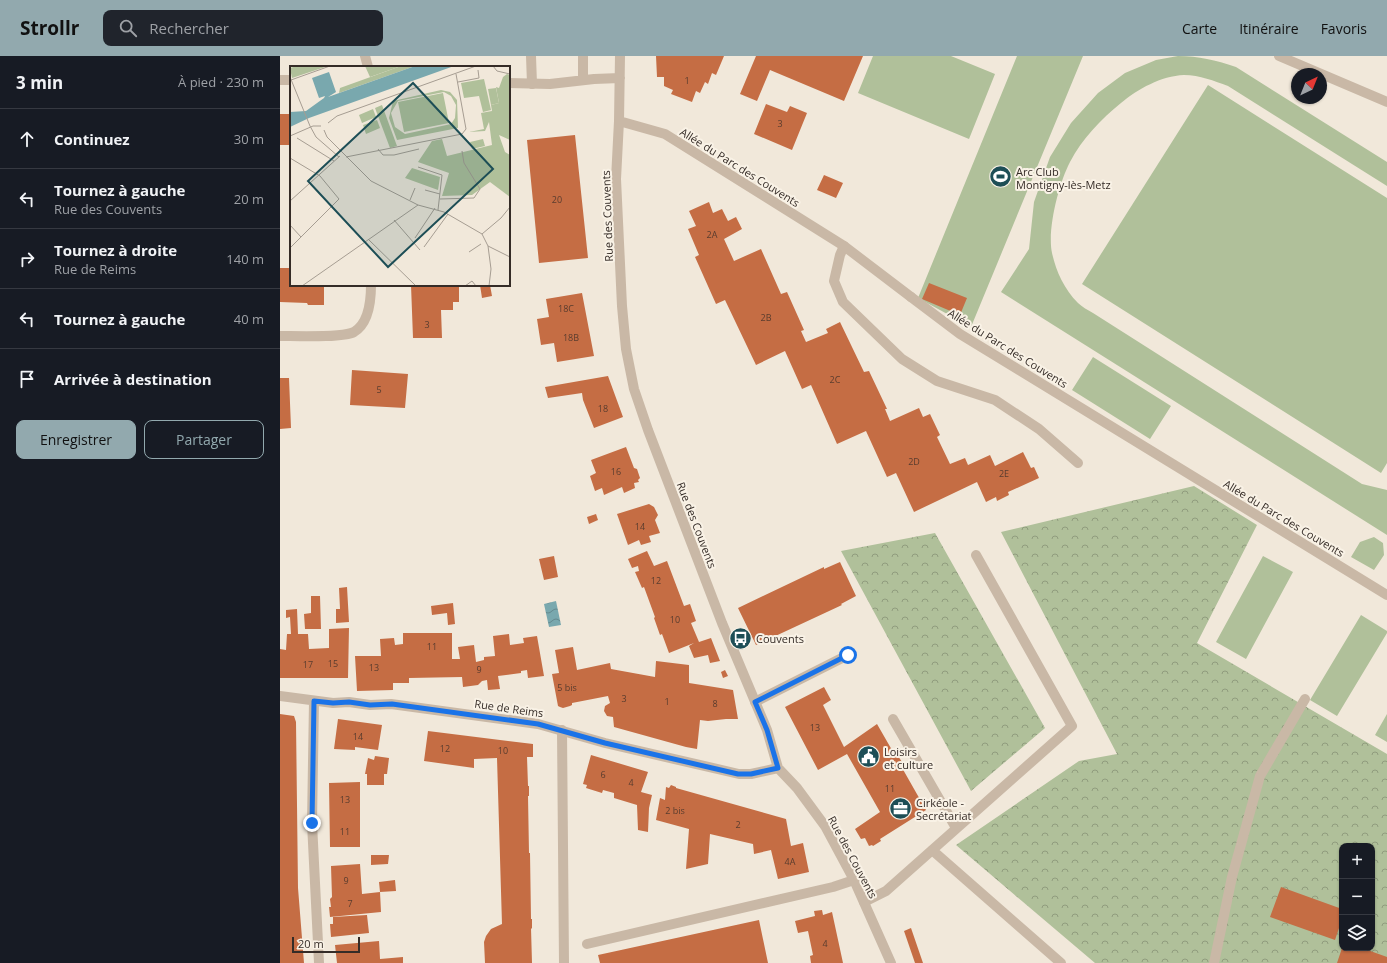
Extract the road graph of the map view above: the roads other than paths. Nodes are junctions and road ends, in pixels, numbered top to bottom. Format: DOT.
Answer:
graph roads {
  1 [pos="365,56"];
  2 [pos="531,56"];
  3 [pos="583,56"];
  4 [pos="620,56"];
  5 [pos="1279,56"];
  6 [pos="368,66"];
  7 [pos="620,78"];
  8 [pos="583,80"];
  9 [pos="510,83"];
  10 [pos="532,84"];
  11 [pos="1387,102"];
  12 [pos="619,121"];
  13 [pos="844,246"];
  14 [pos="371,286"];
  15 [pos="280,336"];
  16 [pos="1078,463"];
  17 [pos="976,555"];
  18 [pos="1387,595"];
  19 [pos="848,655"];
  20 [pos="280,696"];
  21 [pos="1305,699"];
  22 [pos="314,701"];
  23 [pos="755,702"];
  24 [pos="893,719"];
  25 [pos="562,730"];
  26 [pos="778,768"];
  27 [pos="956,828"];
  28 [pos="932,850"];
  29 [pos="854,880"];
  30 [pos="864,902"];
  31 [pos="587,944"];
  32 [pos="319,963"];
  33 [pos="564,963"];
  34 [pos="891,963"];
  35 [pos="1061,963"];
  36 [pos="1214,963"];
  1 -- 6 [label="street"];
  2 -- 10 [label="street"];
  3 -- 8 [label="street"];
  4 -- 7 [label="street, Rue des Couvents"];
  5 -- 11 [label="street"];
  7 -- 8 [label="street"];
  7 -- 12 [label="street, Rue des Couvents"];
  8 -- 10 [label="street"];
  9 -- 10 [label="street"];
  12 -- 13 [label="street, Allée du Parc des Couvents"];
  12 -- 23 [label="street, Rue des Couvents"];
  13 -- 16 [label="street"];
  13 -- 18 [label="street, Allée du Parc des Couvents"];
  14 -- 15 [label="street"];
  17 -- 27 [label="street"];
  19 -- 23 [label="street"];
  20 -- 22 [label="street, Rue de Reims"];
  21 -- 36 [label="street"];
  22 -- 25 [label="street, Rue de Reims"];
  22 -- 32 [label="street"];
  23 -- 26 [label="street, Rue des Couvents"];
  24 -- 27 [label="street"];
  25 -- 26 [label="street, Rue de Reims"];
  25 -- 33 [label="street"];
  26 -- 29 [label="street, Rue des Couvents"];
  27 -- 28 [label="street"];
  28 -- 30 [label="street"];
  28 -- 35 [label="street"];
  29 -- 30 [label="street, Rue des Couvents"];
  29 -- 31 [label="street"];
  30 -- 34 [label="street, Rue des Couvents"];
}
